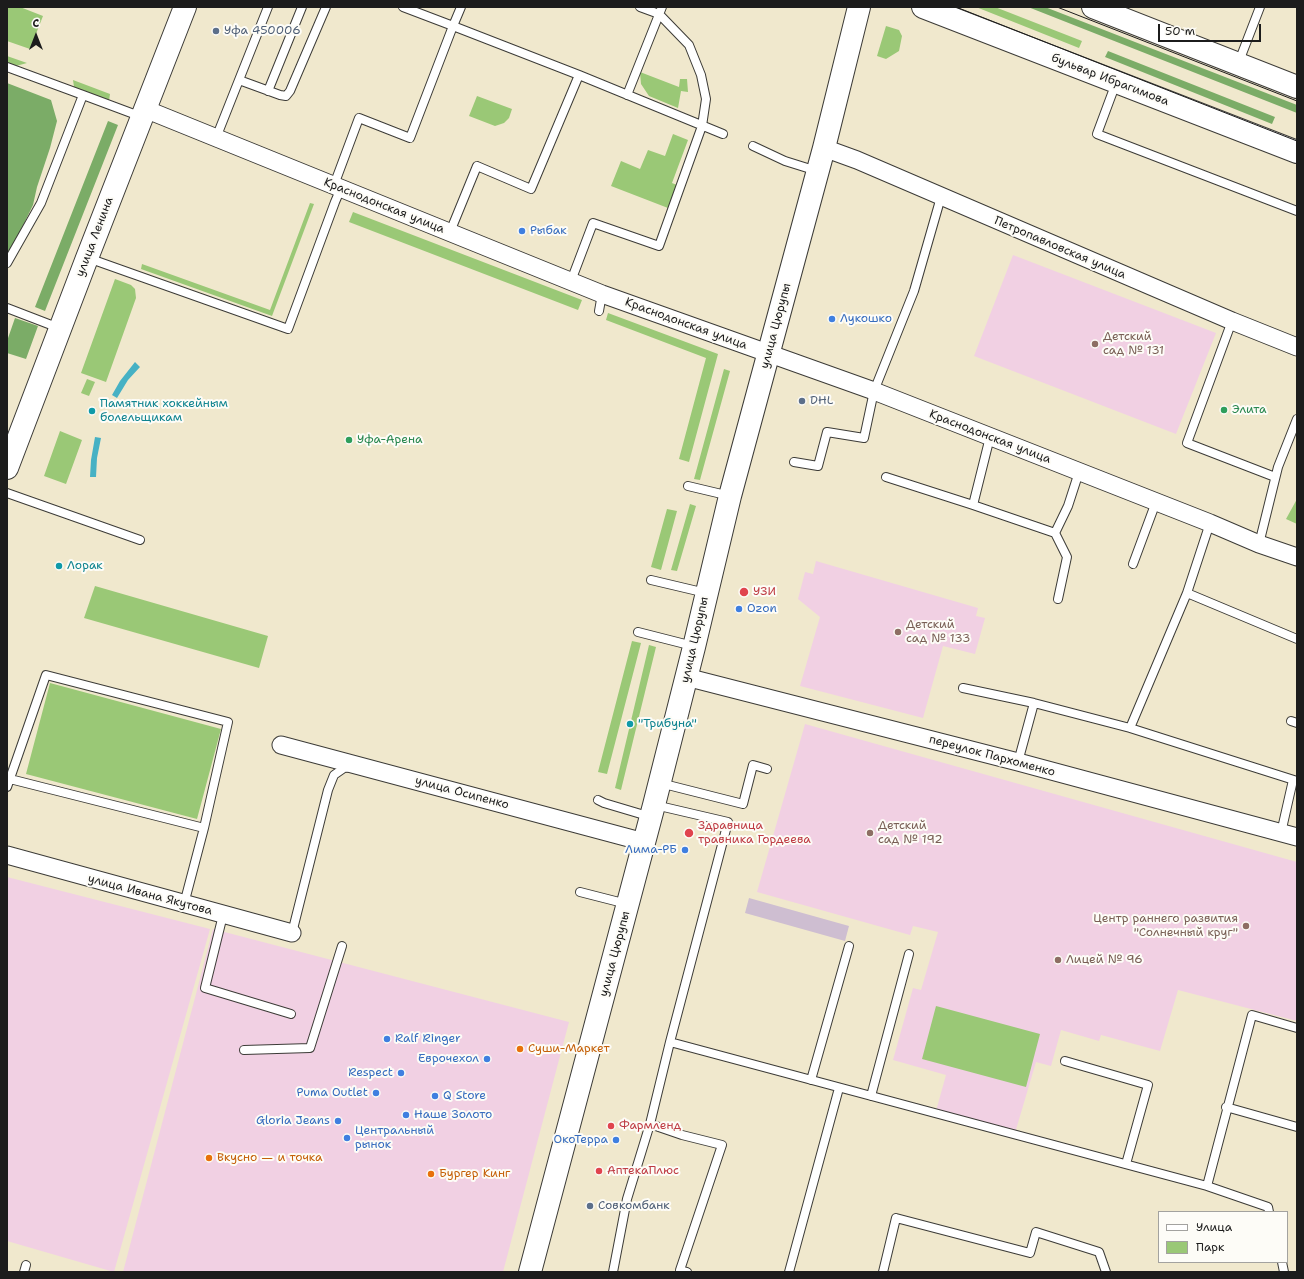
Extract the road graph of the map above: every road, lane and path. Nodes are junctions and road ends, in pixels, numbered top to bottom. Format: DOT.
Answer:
graph roads {
  1 [pos="186,7"];
  2 [pos="268,7"];
  3 [pos="302,7"];
  4 [pos="326,7"];
  5 [pos="403,7"];
  6 [pos="461,7"];
  7 [pos="640,7"];
  8 [pos="859,7"];
  9 [pos="923,7"];
  10 [pos="1093,7"];
  11 [pos="1260,7"];
  12 [pos="661,11"];
  13 [pos="453,26"];
  14 [pos="1238,64"];
  15 [pos="7,67"];
  16 [pos="579,75"];
  17 [pos="239,80"];
  18 [pos="1116,82"];
  19 [pos="1297,87"];
  20 [pos="268,91"];
  21 [pos="627,94"];
  22 [pos="83,95"];
  23 [pos="143,113"];
  24 [pos="702,126"];
  25 [pos="723,134"];
  26 [pos="216,138"];
  27 [pos="753,146"];
  28 [pos="824,148"];
  29 [pos="1297,152"];
  30 [pos="817,171"];
  31 [pos="337,187"];
  32 [pos="941,197"];
  33 [pos="1297,211"];
  34 [pos="450,232"];
  35 [pos="87,258"];
  36 [pos="7,263"];
  37 [pos="571,281"];
  38 [pos="602,294"];
  39 [pos="7,308"];
  40 [pos="599,311"];
  41 [pos="1232,321"];
  42 [pos="60,328"];
  43 [pos="1297,347"];
  44 [pos="768,353"];
  45 [pos="874,391"];
  46 [pos="1297,419"];
  47 [pos="990,437"];
  48 [pos="794,462"];
  49 [pos="7,468"];
  50 [pos="1079,472"];
  51 [pos="886,477"];
  52 [pos="1276,478"];
  53 [pos="688,486"];
  54 [pos="7,493"];
  55 [pos="730,496"];
  56 [pos="1156,502"];
  57 [pos="973,505"];
  58 [pos="1210,523"];
  59 [pos="1056,533"];
  60 [pos="140,540"];
  61 [pos="1259,544"];
  62 [pos="1297,557"];
  63 [pos="1133,564"];
  64 [pos="651,580"];
  65 [pos="706,593"];
  66 [pos="1187,593"];
  67 [pos="1058,599"];
  68 [pos="638,632"];
  69 [pos="1297,638"];
  70 [pos="694,647"];
  71 [pos="686,678"];
  72 [pos="963,688"];
  73 [pos="1034,704"];
  74 [pos="1130,728"];
  75 [pos="281,745"];
  76 [pos="1018,762"];
  77 [pos="362,767"];
  78 [pos="767,769"];
  79 [pos="1295,781"];
  80 [pos="8,783"];
  81 [pos="659,783"];
  82 [pos="598,800"];
  83 [pos="653,811"];
  84 [pos="204,828"];
  85 [pos="1281,833"];
  86 [pos="1297,837"];
  87 [pos="644,842"];
  88 [pos="7,855"];
  89 [pos="580,892"];
  90 [pos="184,904"];
  91 [pos="628,904"];
  92 [pos="223,915"];
  93 [pos="292,933"];
  94 [pos="342,946"];
  95 [pos="849,946"];
  96 [pos="909,954"];
  97 [pos="291,1014"];
  98 [pos="1297,1028"];
  99 [pos="670,1042"];
  100 [pos="244,1050"];
  101 [pos="1065,1061"];
  102 [pos="811,1080"];
  103 [pos="839,1088"];
  104 [pos="871,1096"];
  105 [pos="1226,1107"];
  106 [pos="650,1124"];
  107 [pos="1297,1127"];
  108 [pos="1126,1164"];
  109 [pos="1207,1186"];
  110 [pos="1269,1211"];
  111 [pos="530,1272"];
  112 [pos="613,1272"];
  113 [pos="687,1272"];
  114 [pos="789,1272"];
  115 [pos="883,1272"];
  116 [pos="1106,1272"];
  1 -- 23 [label="main road, улица Ленина"];
  2 -- 17 [label="lane"];
  3 -- 20 [label="lane"];
  4 -- 20 [label="lane"];
  5 -- 13 [label="lane"];
  6 -- 13 [label="lane"];
  7 -- 12 [label="lane"];
  8 -- 28 [label="main road, улица Цюрупы"];
  9 -- 18 [label="main road, бульвар Ибрагимова"];
  10 -- 14 [label="main road"];
  11 -- 14 [label="lane"];
  12 -- 21 [label="lane"];
  12 -- 24 [label="lane"];
  13 -- 16 [label="lane"];
  13 -- 31 [label="lane"];
  14 -- 19 [label="main road"];
  15 -- 22 [label="lane"];
  16 -- 21 [label="lane"];
  16 -- 34 [label="lane"];
  17 -- 20 [label="lane"];
  17 -- 26 [label="lane"];
  18 -- 29 [label="main road, бульвар Ибрагимова"];
  18 -- 33 [label="lane"];
  21 -- 24 [label="lane"];
  22 -- 23 [label="lane"];
  22 -- 36 [label="lane"];
  23 -- 26 [label="street, Краснодонская улица"];
  23 -- 35 [label="main road, улица Ленина"];
  24 -- 25 [label="lane"];
  24 -- 37 [label="lane"];
  26 -- 31 [label="street, Краснодонская улица"];
  27 -- 30 [label="lane"];
  28 -- 30 [label="main road, улица Цюрупы"];
  28 -- 32 [label="street, Петропавловская улица"];
  30 -- 44 [label="main road, улица Цюрупы"];
  31 -- 34 [label="street, Краснодонская улица"];
  31 -- 35 [label="lane"];
  32 -- 41 [label="street, Петропавловская улица"];
  32 -- 45 [label="lane"];
  34 -- 37 [label="street, Краснодонская улица"];
  35 -- 42 [label="main road, улица Ленина"];
  37 -- 38 [label="street, Краснодонская улица"];
  38 -- 40 [label="lane"];
  38 -- 44 [label="street, Краснодонская улица"];
  39 -- 42 [label="lane"];
  41 -- 43 [label="street, Петропавловская улица"];
  41 -- 52 [label="lane"];
  42 -- 49 [label="main road, улица Ленина"];
  44 -- 45 [label="street, Краснодонская улица"];
  44 -- 55 [label="main road, улица Цюрупы"];
  45 -- 47 [label="street, Краснодонская улица"];
  45 -- 48 [label="lane"];
  46 -- 52 [label="lane"];
  47 -- 50 [label="street, Краснодонская улица"];
  47 -- 57 [label="lane"];
  50 -- 56 [label="street, Краснодонская улица"];
  50 -- 59 [label="lane"];
  51 -- 57 [label="lane"];
  52 -- 61 [label="lane"];
  53 -- 55 [label="lane"];
  54 -- 60 [label="lane"];
  55 -- 65 [label="main road, улица Цюрупы"];
  56 -- 58 [label="street, Краснодонская улица"];
  56 -- 63 [label="lane"];
  57 -- 59 [label="lane"];
  58 -- 61 [label="street, Краснодонская улица"];
  58 -- 66 [label="lane"];
  59 -- 67 [label="lane"];
  61 -- 62 [label="street, Краснодонская улица"];
  64 -- 65 [label="lane"];
  65 -- 70 [label="main road, улица Цюрупы"];
  66 -- 69 [label="lane"];
  66 -- 74 [label="lane"];
  68 -- 70 [label="lane"];
  70 -- 71 [label="main road, улица Цюрупы"];
  71 -- 76 [label="street, переулок Пархоменко"];
  71 -- 81 [label="main road, улица Цюрупы"];
  72 -- 73 [label="lane"];
  73 -- 74 [label="lane"];
  73 -- 76 [label="lane"];
  74 -- 79 [label="lane"];
  75 -- 77 [label="street, улица Осипенко"];
  76 -- 85 [label="street, переулок Пархоменко"];
  77 -- 87 [label="street, улица Осипенко"];
  77 -- 93 [label="lane"];
  78 -- 81 [label="lane"];
  79 -- 85 [label="lane"];
  80 -- 84 [label="lane"];
  80 -- 84 [label="lane"];
  81 -- 83 [label="main road, улица Цюрупы"];
  82 -- 83 [label="lane"];
  83 -- 87 [label="main road, улица Цюрупы"];
  83 -- 99 [label="lane"];
  84 -- 90 [label="lane"];
  85 -- 86 [label="street, переулок Пархоменко"];
  87 -- 91 [label="main road, улица Цюрупы"];
  88 -- 90 [label="street, улица Ивана Якутова"];
  89 -- 91 [label="lane"];
  90 -- 92 [label="street, улица Ивана Якутова"];
  91 -- 111 [label="main road, улица Цюрупы"];
  92 -- 93 [label="street, улица Ивана Якутова"];
  92 -- 97 [label="lane"];
  94 -- 100 [label="lane"];
  95 -- 102 [label="lane"];
  96 -- 104 [label="lane"];
  98 -- 105 [label="lane"];
  99 -- 102 [label="lane"];
  99 -- 106 [label="lane"];
  101 -- 108 [label="lane"];
  102 -- 103 [label="lane"];
  103 -- 104 [label="lane"];
  103 -- 114 [label="lane"];
  104 -- 108 [label="lane"];
  105 -- 107 [label="lane"];
  105 -- 109 [label="lane"];
  106 -- 112 [label="lane"];
  106 -- 113 [label="lane"];
  108 -- 109 [label="lane"];
  109 -- 110 [label="lane"];
  115 -- 116 [label="lane"];
}
